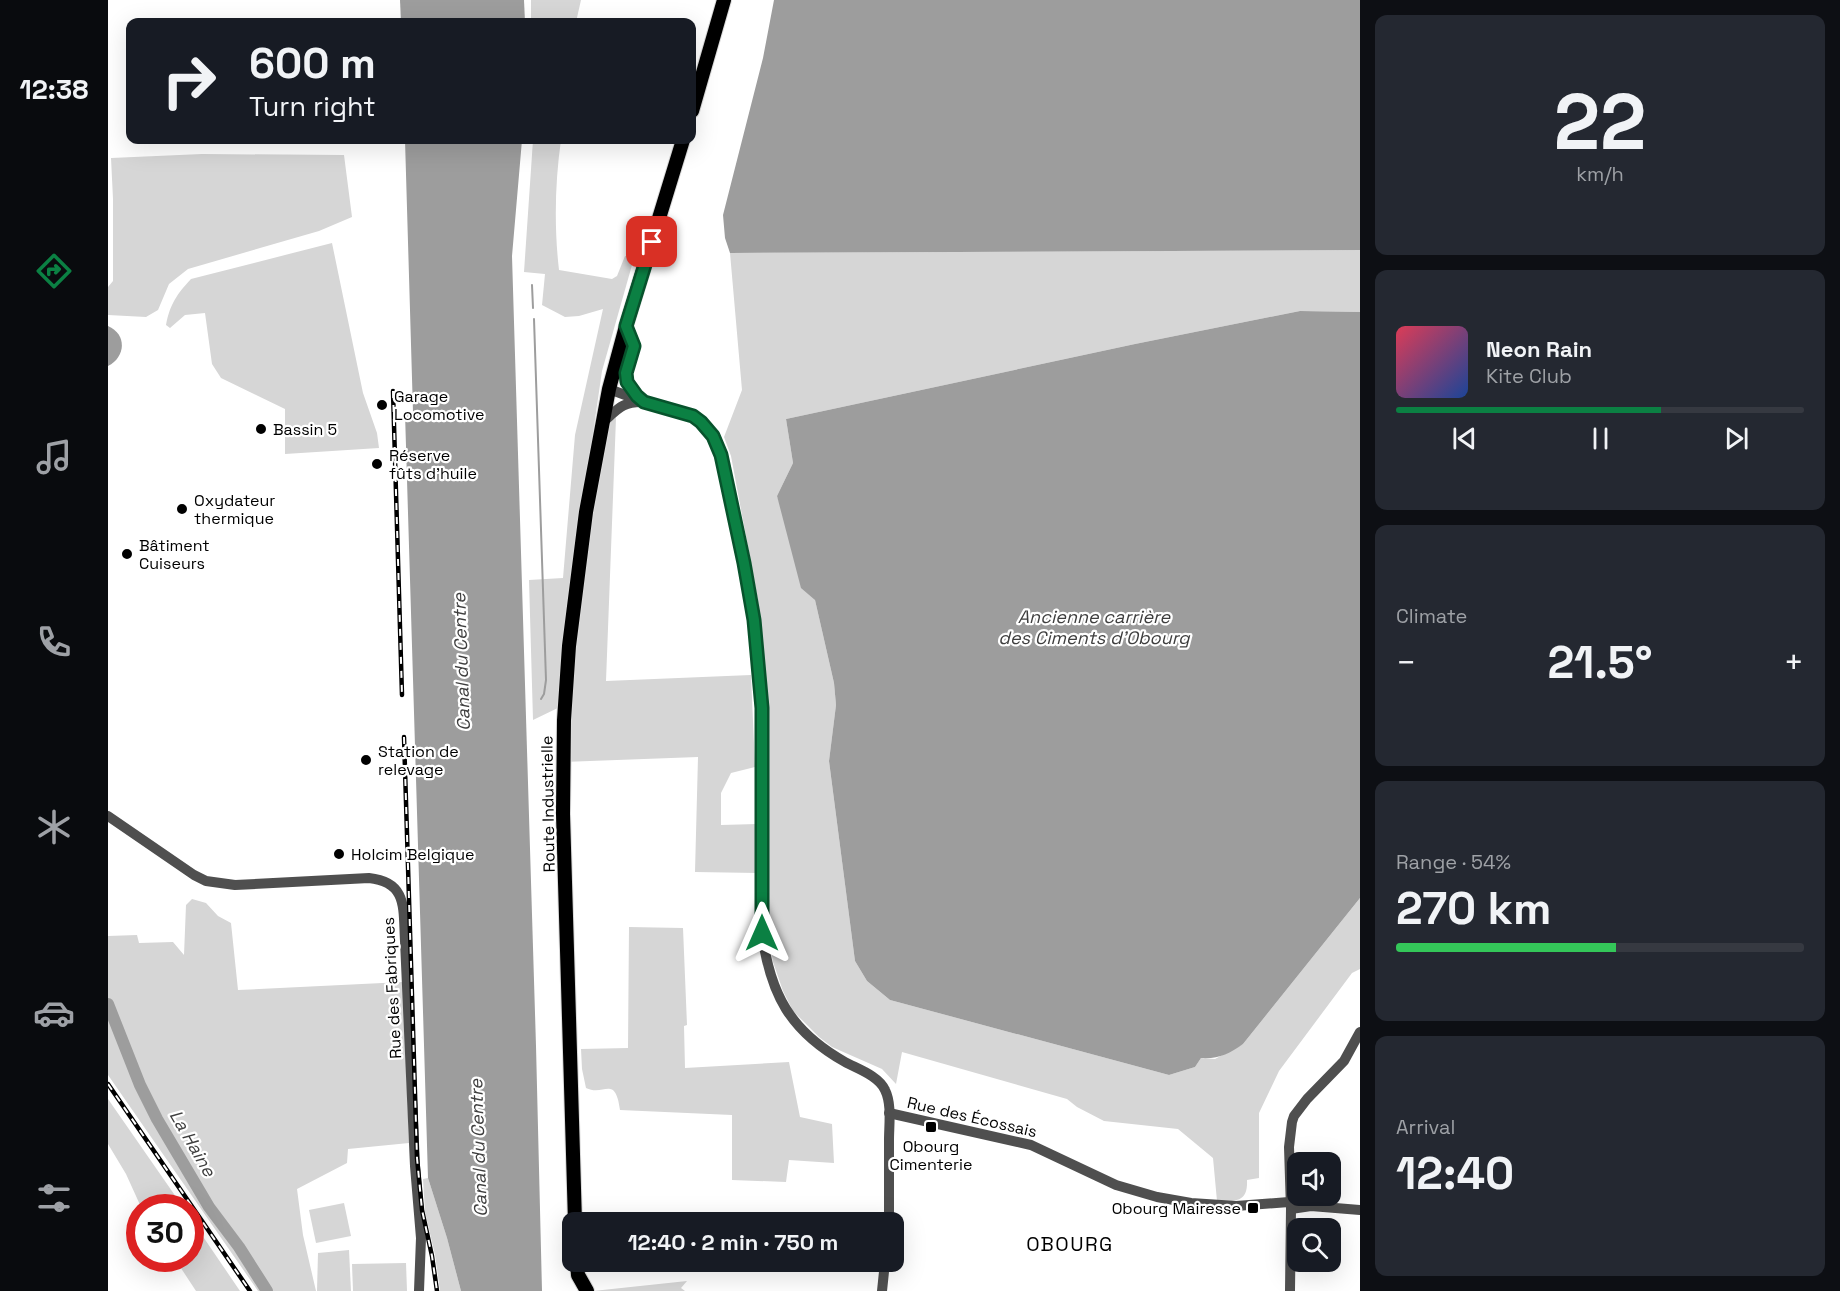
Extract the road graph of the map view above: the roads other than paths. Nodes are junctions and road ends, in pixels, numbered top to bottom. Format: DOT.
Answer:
graph roads {
  1 [pos="724,0"];
  2 [pos="696,97"];
  3 [pos="682,144"];
  4 [pos="626,326"];
  5 [pos="609,389"];
  6 [pos="644,402"];
  7 [pos="602,423"];
  8 [pos="108,816"];
  9 [pos="1360,1032"];
  10 [pos="889,1113"];
  11 [pos="1289,1152"];
  12 [pos="1287,1205"];
  13 [pos="1290,1206"];
  14 [pos="1311,1206"];
  15 [pos="1360,1210"];
  16 [pos="575,1212"];
  17 [pos="889,1212"];
  18 [pos="576,1272"];
  19 [pos="578,1272"];
  20 [pos="884,1272"];
  21 [pos="419,1291"];
  22 [pos="575,1291"];
  23 [pos="587,1291"];
  24 [pos="882,1291"];
  25 [pos="1290,1291"];
  1 -- 2 [label="main road"];
  3 -- 4 [label="main road, Route Industrielle"];
  4 -- 5 [label="main road, Route Industrielle"];
  4 -- 6 [label="street"];
  5 -- 6 [label="street"];
  5 -- 7 [label="main road, Route Industrielle"];
  6 -- 7 [label="street"];
  6 -- 10 [label="street"];
  7 -- 16 [label="main road, Route Industrielle"];
  8 -- 21 [label="street, Rue des Fabriques"];
  9 -- 11 [label="street"];
  10 -- 12 [label="street, Rue des Écossais"];
  10 -- 17 [label="street"];
  13 -- 25 [label="street"];
  14 -- 15 [label="street, Rue des Écossais"];
  18 -- 22 [label="main road"];
  19 -- 23 [label="main road"];
  20 -- 24 [label="street"];
}
